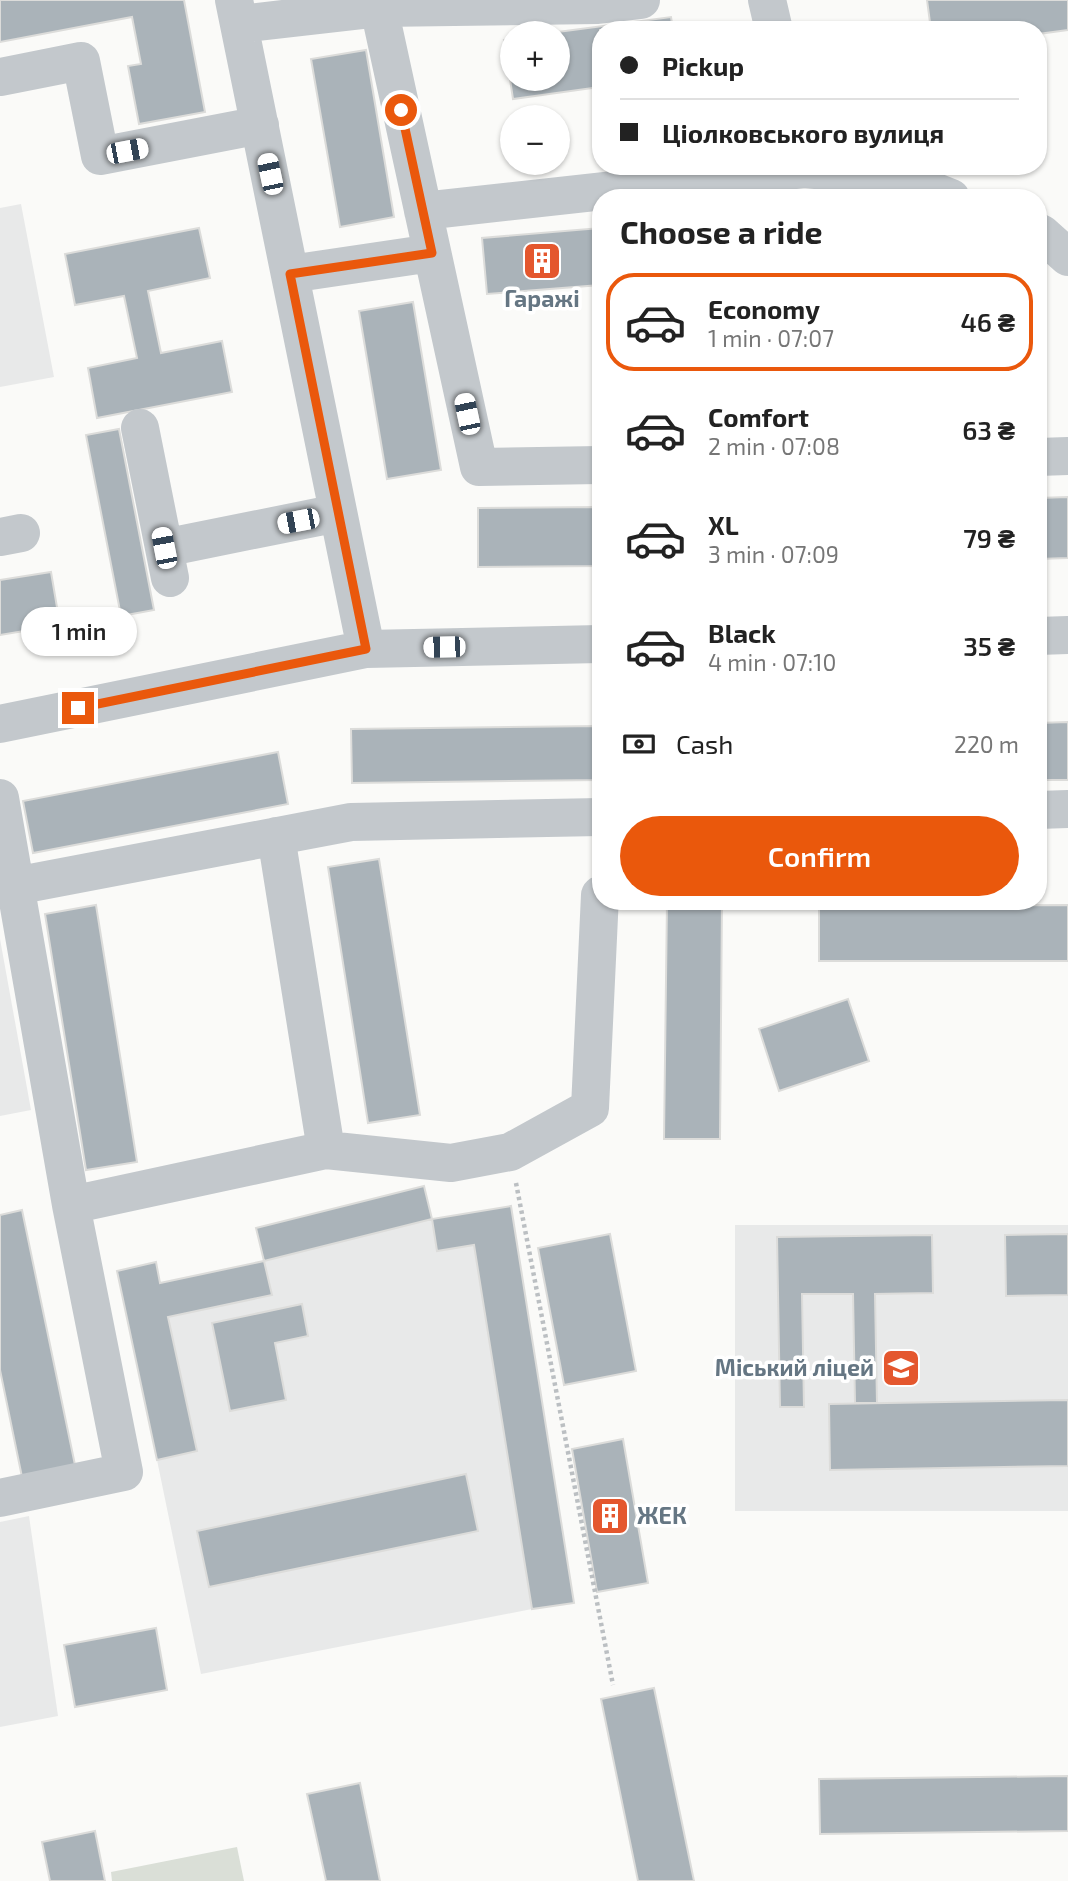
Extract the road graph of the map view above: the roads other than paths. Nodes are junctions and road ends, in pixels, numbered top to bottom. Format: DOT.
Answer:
graph roads {
  1 [pos="640,0"];
  2 [pos="767,0"];
  3 [pos="597,2"];
  4 [pos="379,8"];
  5 [pos="237,12"];
  6 [pos="772,21"];
  7 [pos="0,77"];
  8 [pos="260,125"];
  9 [pos="741,175"];
  10 [pos="877,175"];
  11 [pos="617,189"];
  12 [pos="928,189"];
  13 [pos="592,192"];
  14 [pos="423,211"];
  15 [pos="1047,238"];
  16 [pos="432,253"];
  17 [pos="1068,257"];
  18 [pos="290,274"];
  19 [pos="140,428"];
  20 [pos="1068,456"];
  21 [pos="1047,457"];
  22 [pos="592,465"];
  23 [pos="338,513"];
  24 [pos="1068,635"];
  25 [pos="1047,636"];
  26 [pos="592,644"];
  27 [pos="366,649"];
  28 [pos="0,724"];
  29 [pos="0,798"];
  30 [pos="1068,809"];
  31 [pos="1047,810"];
  32 [pos="592,817"];
  33 [pos="276,836"];
  34 [pos="15,886"];
  35 [pos="599,910"];
  36 [pos="326,1150"];
  37 [pos="71,1205"];
  38 [pos="0,1498"];
  1 -- 3 [label="street"];
  2 -- 6 [label="street"];
  3 -- 4 [label="street"];
  4 -- 5 [label="street"];
  4 -- 14 [label="street"];
  5 -- 8 [label="street"];
  7 -- 8 [label="street"];
  8 -- 18 [label="street"];
  9 -- 11 [label="street"];
  10 -- 12 [label="street"];
  13 -- 14 [label="street"];
  14 -- 16 [label="street"];
  15 -- 17 [label="street"];
  16 -- 18 [label="street"];
  16 -- 22 [label="street"];
  18 -- 23 [label="street"];
  19 -- 23 [label="street"];
  20 -- 21 [label="street"];
  23 -- 27 [label="street"];
  24 -- 25 [label="street"];
  26 -- 27 [label="street"];
  27 -- 28 [label="street"];
  29 -- 34 [label="street"];
  30 -- 31 [label="street"];
  32 -- 33 [label="street"];
  33 -- 34 [label="street"];
  33 -- 36 [label="street"];
  34 -- 37 [label="street"];
  35 -- 36 [label="street"];
  36 -- 37 [label="street"];
  37 -- 38 [label="street"];
}
